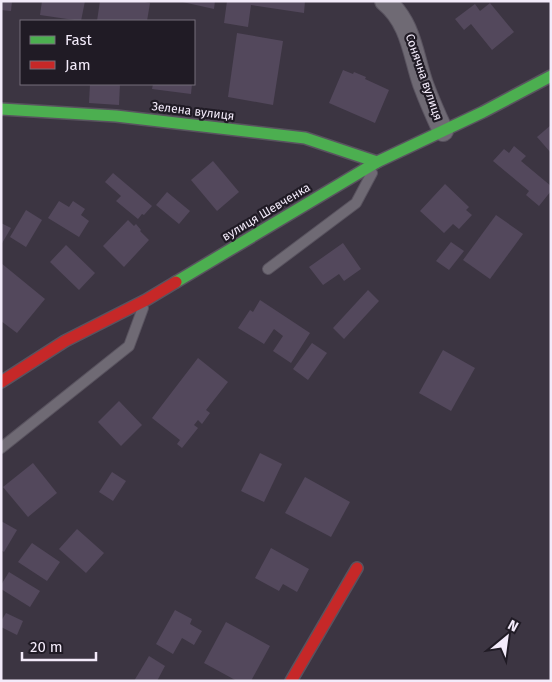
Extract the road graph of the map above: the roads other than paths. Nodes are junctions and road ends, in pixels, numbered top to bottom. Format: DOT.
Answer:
graph roads {
  1 [pos="385,1"];
  2 [pos="551,76"];
  3 [pos="1,109"];
  4 [pos="443,131"];
  5 [pos="377,162"];
  6 [pos="268,269"];
  7 [pos="146,300"];
  8 [pos="1,382"];
  9 [pos="1,448"];
  10 [pos="357,568"];
  11 [pos="292,681"];
  1 -- 4 [label="street, Сонячна вулиця"];
  2 -- 4 [label="street, вулиця Шевченка"];
  3 -- 5 [label="street, Зелена вулиця"];
  4 -- 5 [label="street, вулиця Шевченка"];
  5 -- 6 [label="lane"];
  5 -- 7 [label="street, вулиця Шевченка"];
  7 -- 8 [label="street, вулиця Шевченка"];
  7 -- 9 [label="lane"];
  10 -- 11 [label="street"];
}
